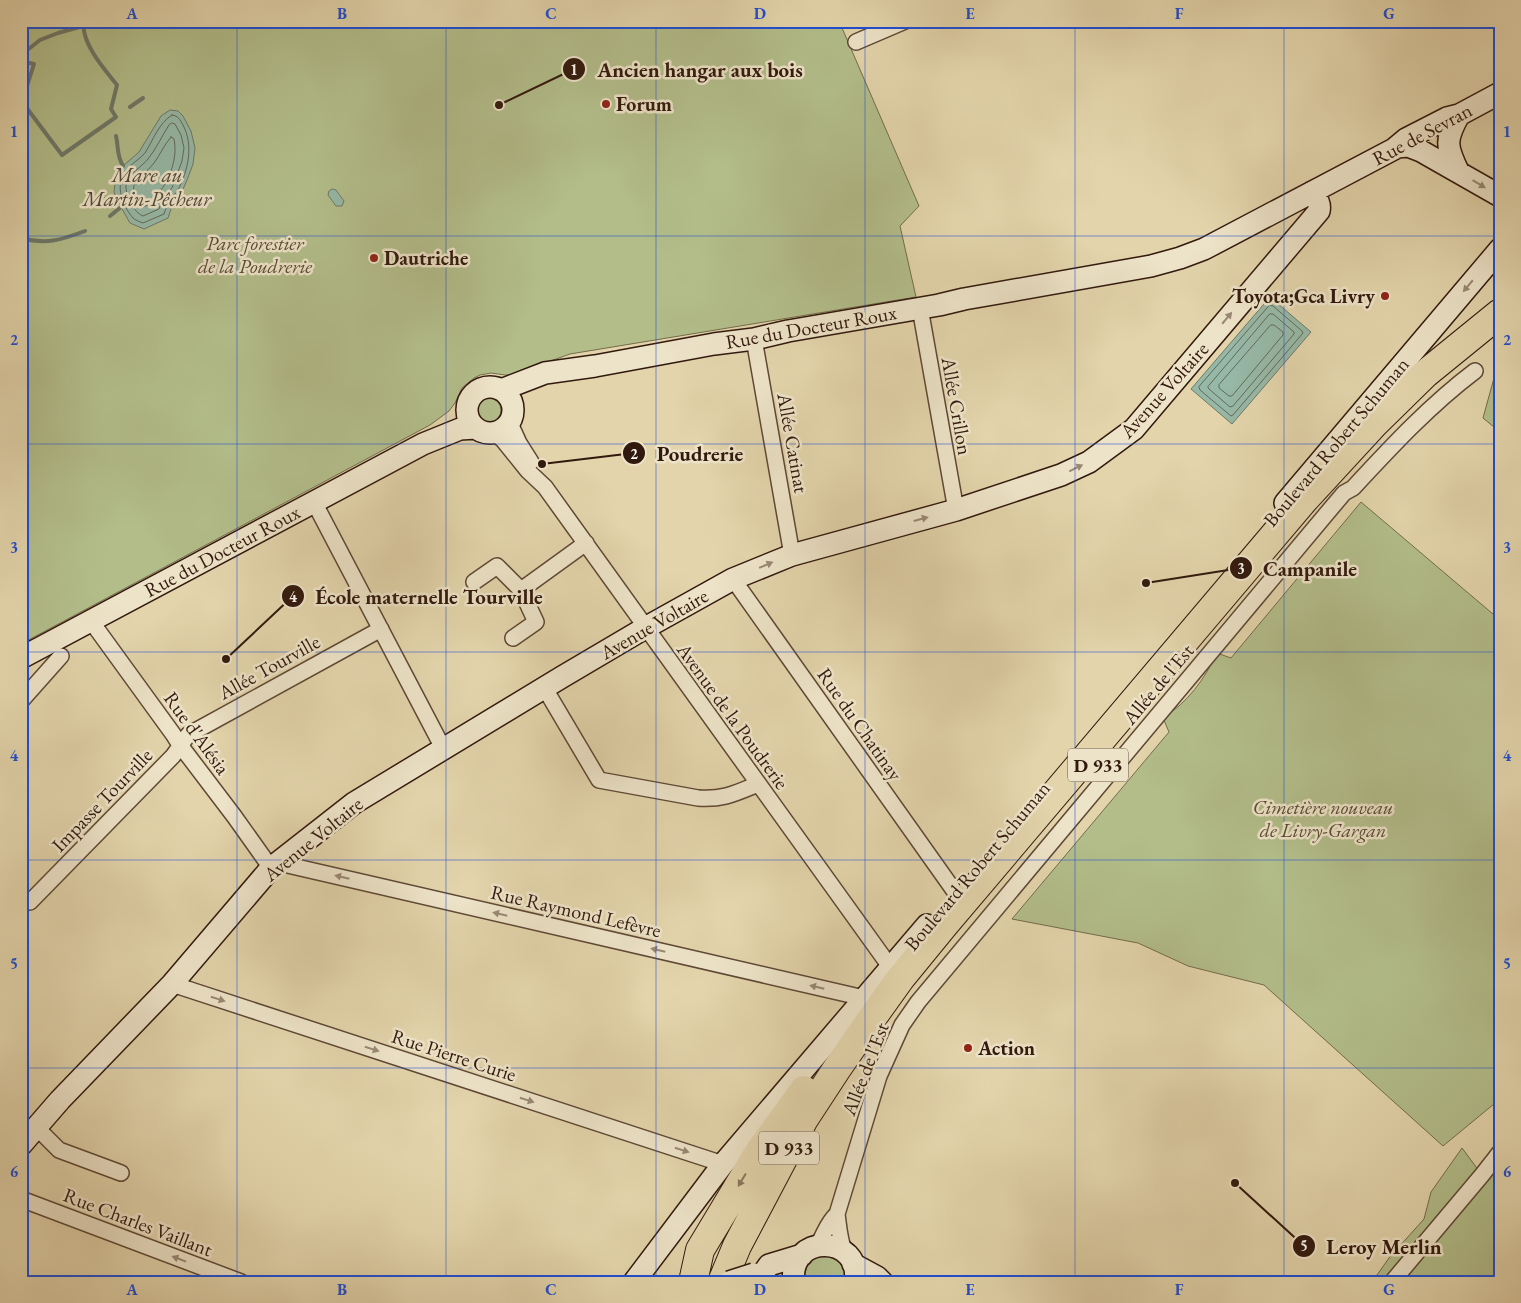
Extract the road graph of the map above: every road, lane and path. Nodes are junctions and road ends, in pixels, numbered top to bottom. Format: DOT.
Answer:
graph roads {
  1 [pos="905,21"];
  2 [pos="856,42"];
  3 [pos="1500,93"];
  4 [pos="1460,115"];
  5 [pos="1397,147"];
  6 [pos="1458,171"];
  7 [pos="1312,192"];
  8 [pos="1500,196"];
  9 [pos="1500,248"];
  10 [pos="1500,302"];
  11 [pos="920,308"];
  12 [pos="1500,313"];
  13 [pos="1500,332"];
  14 [pos="754,339"];
  15 [pos="1464,341"];
  16 [pos="1475,371"];
  17 [pos="467,408"];
  18 [pos="498,416"];
  19 [pos="423,444"];
  20 [pos="314,502"];
  21 [pos="956,510"];
  22 [pos="586,542"];
  23 [pos="792,554"];
  24 [pos="733,579"];
  25 [pos="474,582"];
  26 [pos="521,590"];
  27 [pos="91,621"];
  28 [pos="645,628"];
  29 [pos="381,629"];
  30 [pos="512,638"];
  31 [pos="61,656"];
  32 [pos="21,658"];
  33 [pos="544,687"];
  34 [pos="21,701"];
  35 [pos="180,745"];
  36 [pos="443,748"];
  37 [pos="758,784"];
  38 [pos="276,866"];
  39 [pos="955,892"];
  40 [pos="30,902"];
  41 [pos="891,968"];
  42 [pos="172,984"];
  43 [pos="867,1009"];
  44 [pos="36,1127"];
  45 [pos="21,1145"];
  46 [pos="1500,1152"];
  47 [pos="723,1164"];
  48 [pos="121,1173"];
  49 [pos="21,1200"];
  50 [pos="837,1214"];
  51 [pos="700,1250"];
  52 [pos="809,1251"];
  53 [pos="850,1266"];
  54 [pos="751,1276"];
  55 [pos="241,1282"];
  56 [pos="634,1282"];
  57 [pos="680,1282"];
  58 [pos="693,1282"];
  59 [pos="722,1282"];
  60 [pos="729,1282"];
  61 [pos="794,1282"];
  62 [pos="882,1282"];
  63 [pos="1392,1282"];
  1 -- 2 [label="street"];
  3 -- 4 [label="street, Rue de Sevran"];
  4 -- 5 [label="street, Rue de Sevran"];
  4 -- 6 [label="street"];
  5 -- 6 [label="street"];
  5 -- 7 [label="street, Rue de Sevran"];
  6 -- 8 [label="street, one-way"];
  7 -- 11 [label="street, Rue du Docteur Roux"];
  21 -- 7 [label="street, Avenue Voltaire, one-way"];
  9 -- 39 [label="street, Boulevard Robert Schuman, one-way"];
  10 -- 15 [label="highway"];
  11 -- 14 [label="street, Rue du Docteur Roux"];
  11 -- 21 [label="street, Allée Crillon"];
  12 -- 15 [label="highway, D 933"];
  13 -- 54 [label="highway, D 933"];
  14 -- 18 [label="street, Rue du Docteur Roux"];
  14 -- 23 [label="street, Allée Catinat"];
  15 -- 43 [label="highway, D 933"];
  16 -- 50 [label="street, Allée de l'Est"];
  17 -- 18 [label="street"];
  17 -- 18 [label="street, Rue du Docteur Roux"];
  17 -- 19 [label="street, Rue du Docteur Roux"];
  18 -- 19 [label="street, Rue du Docteur Roux"];
  18 -- 22 [label="street, Avenue de la Poudrerie"];
  19 -- 20 [label="street, Rue du Docteur Roux"];
  20 -- 27 [label="street, Rue du Docteur Roux"];
  20 -- 29 [label="street"];
  23 -- 21 [label="street, Avenue Voltaire, one-way"];
  22 -- 26 [label="street"];
  22 -- 28 [label="street, Avenue de la Poudrerie"];
  24 -- 23 [label="street, Avenue Voltaire, one-way"];
  24 -- 28 [label="street, Avenue Voltaire"];
  24 -- 39 [label="street, Rue du Chatinay"];
  25 -- 26 [label="street"];
  26 -- 30 [label="street"];
  27 -- 32 [label="street, Rue du Docteur Roux"];
  27 -- 35 [label="street, Rue d'Alésia"];
  28 -- 33 [label="street, Avenue Voltaire"];
  28 -- 37 [label="street, Avenue de la Poudrerie"];
  29 -- 35 [label="street, Allée Tourville"];
  29 -- 36 [label="street"];
  31 -- 34 [label="street"];
  33 -- 36 [label="street, Avenue Voltaire"];
  33 -- 37 [label="street"];
  35 -- 38 [label="street, Rue d'Alésia"];
  35 -- 40 [label="street, Impasse Tourville"];
  36 -- 38 [label="street, Avenue Voltaire"];
  37 -- 41 [label="street, Avenue de la Poudrerie"];
  38 -- 42 [label="street, Avenue Voltaire"];
  43 -- 38 [label="street, Rue Raymond Lefèvre, one-way"];
  39 -- 41 [label="street, Boulevard Robert Schuman"];
  41 -- 43 [label="street, Boulevard Robert Schuman"];
  42 -- 44 [label="street, Avenue Voltaire"];
  42 -- 47 [label="street, Rue Pierre Curie, one-way"];
  43 -- 47 [label="street, Boulevard Robert Schuman"];
  43 -- 51 [label="highway, one-way"];
  43 -- 59 [label="highway, D 933"];
  44 -- 45 [label="street, Avenue Voltaire"];
  44 -- 48 [label="street"];
  46 -- 63 [label="street"];
  47 -- 56 [label="street, Boulevard Robert Schuman"];
  55 -- 49 [label="street, Rue Charles Vaillant, one-way"];
  50 -- 52 [label="street, Allée de l'Est"];
  50 -- 53 [label="street, Allée de l'Est"];
  51 -- 57 [label="street"];
  51 -- 58 [label="highway"];
  52 -- 53 [label="street"];
  52 -- 54 [label="street"];
  52 -- 61 [label="street"];
  53 -- 62 [label="street"];
  54 -- 60 [label="street, bridge"];
  54 -- 61 [label="street"];
}
